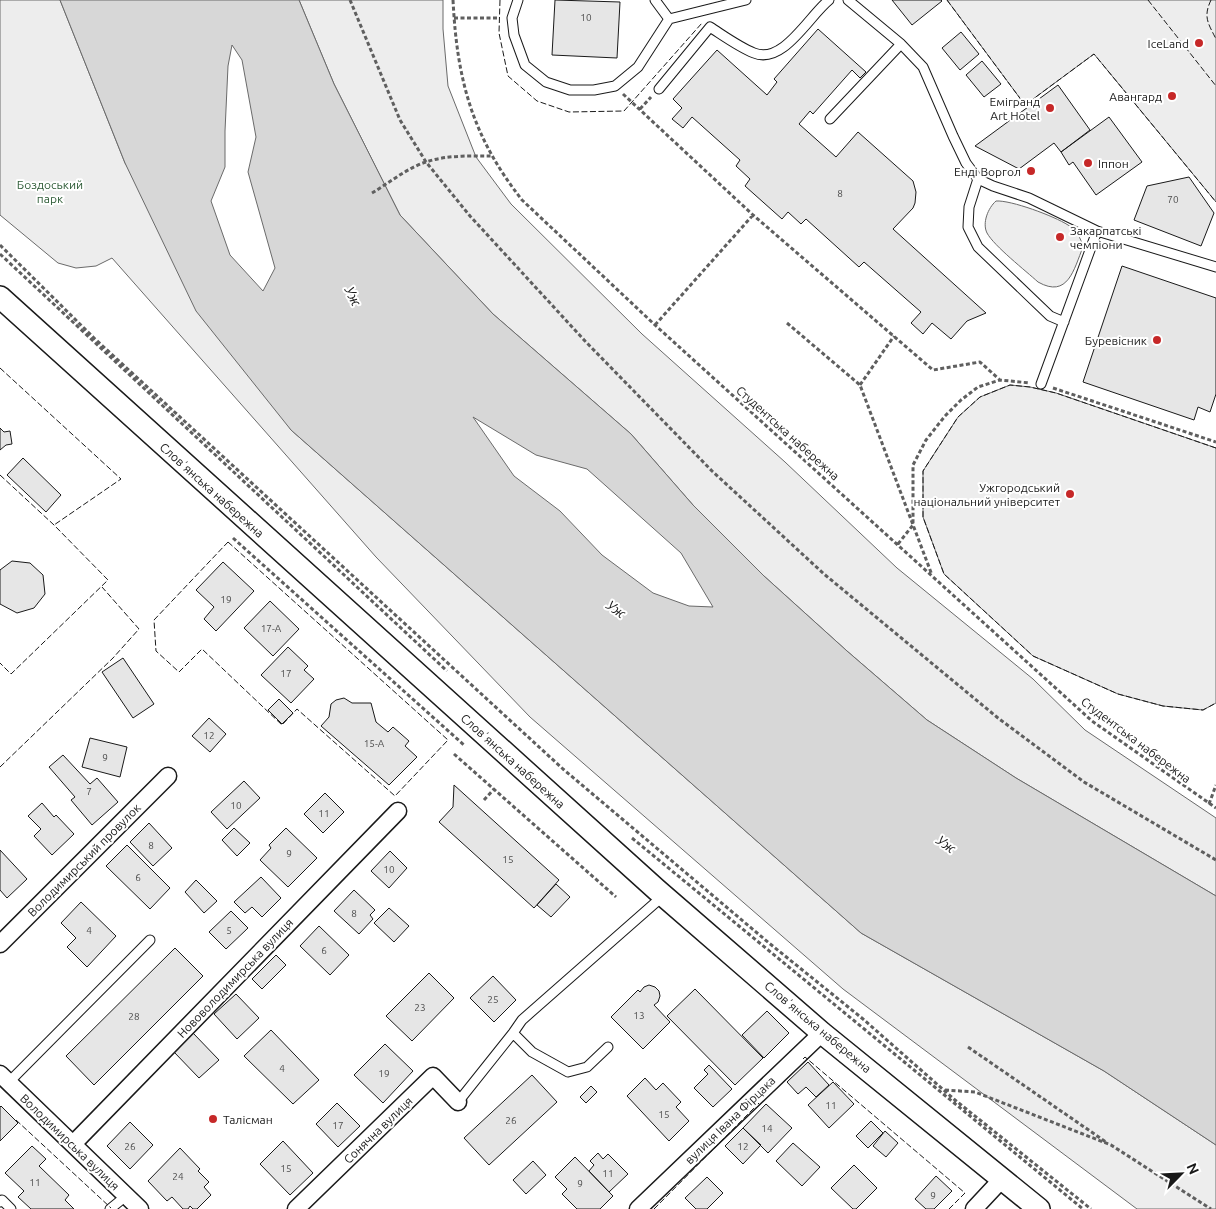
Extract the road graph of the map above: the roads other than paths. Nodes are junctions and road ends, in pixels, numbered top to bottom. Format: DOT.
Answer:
graph roads {
  1 [pos="518,0"];
  2 [pos="655,0"];
  3 [pos="746,0"];
  4 [pos="829,0"];
  5 [pos="848,0"];
  6 [pos="669,19"];
  7 [pos="900,44"];
  8 [pos="659,89"];
  9 [pos="830,120"];
  10 [pos="978,179"];
  11 [pos="1097,231"];
  12 [pos="1216,267"];
  13 [pos="0,297"];
  14 [pos="1064,322"];
  15 [pos="1041,384"];
  16 [pos="168,776"];
  17 [pos="398,811"];
  18 [pos="663,895"];
  19 [pos="150,940"];
  20 [pos="0,944"];
  21 [pos="822,1032"];
  22 [pos="513,1033"];
  23 [pos="608,1047"];
  24 [pos="4,1079"];
  25 [pos="458,1102"];
  26 [pos="73,1144"];
  27 [pos="1002,1179"];
  28 [pos="126,1196"];
  29 [pos="0,1202"];
  30 [pos="11,1209"];
  31 [pos="110,1209"];
  32 [pos="140,1209"];
  33 [pos="296,1209"];
  34 [pos="638,1209"];
  35 [pos="974,1209"];
  36 [pos="1039,1209"];
  1 -- 6 [label="lane"];
  2 -- 6 [label="lane"];
  3 -- 6 [label="lane"];
  4 -- 8 [label="lane"];
  5 -- 7 [label="lane"];
  7 -- 9 [label="lane"];
  7 -- 10 [label="lane"];
  10 -- 11 [label="lane"];
  10 -- 14 [label="lane"];
  11 -- 12 [label="lane"];
  11 -- 14 [label="lane"];
  13 -- 18 [label="street, Словʼянська набережна"];
  14 -- 15 [label="lane"];
  16 -- 20 [label="street, Володимирський провулок"];
  17 -- 26 [label="street, Нововолодимирська вулиця"];
  18 -- 21 [label="street, Словʼянська набережна"];
  18 -- 22 [label="lane"];
  19 -- 24 [label="lane"];
  21 -- 27 [label="street, Словʼянська набережна"];
  21 -- 34 [label="street, вулиця Івана Фірцака"];
  22 -- 23 [label="lane"];
  22 -- 25 [label="lane"];
  24 -- 26 [label="street, Володимирська вулиця"];
  25 -- 33 [label="street, Сонячна вулиця"];
  26 -- 28 [label="street, Володимирська вулиця"];
  27 -- 35 [label="street"];
  27 -- 36 [label="street, Словʼянська набережна"];
  28 -- 31 [label="lane"];
  28 -- 32 [label="street, Володимирська вулиця"];
  29 -- 30 [label="lane"];
}
